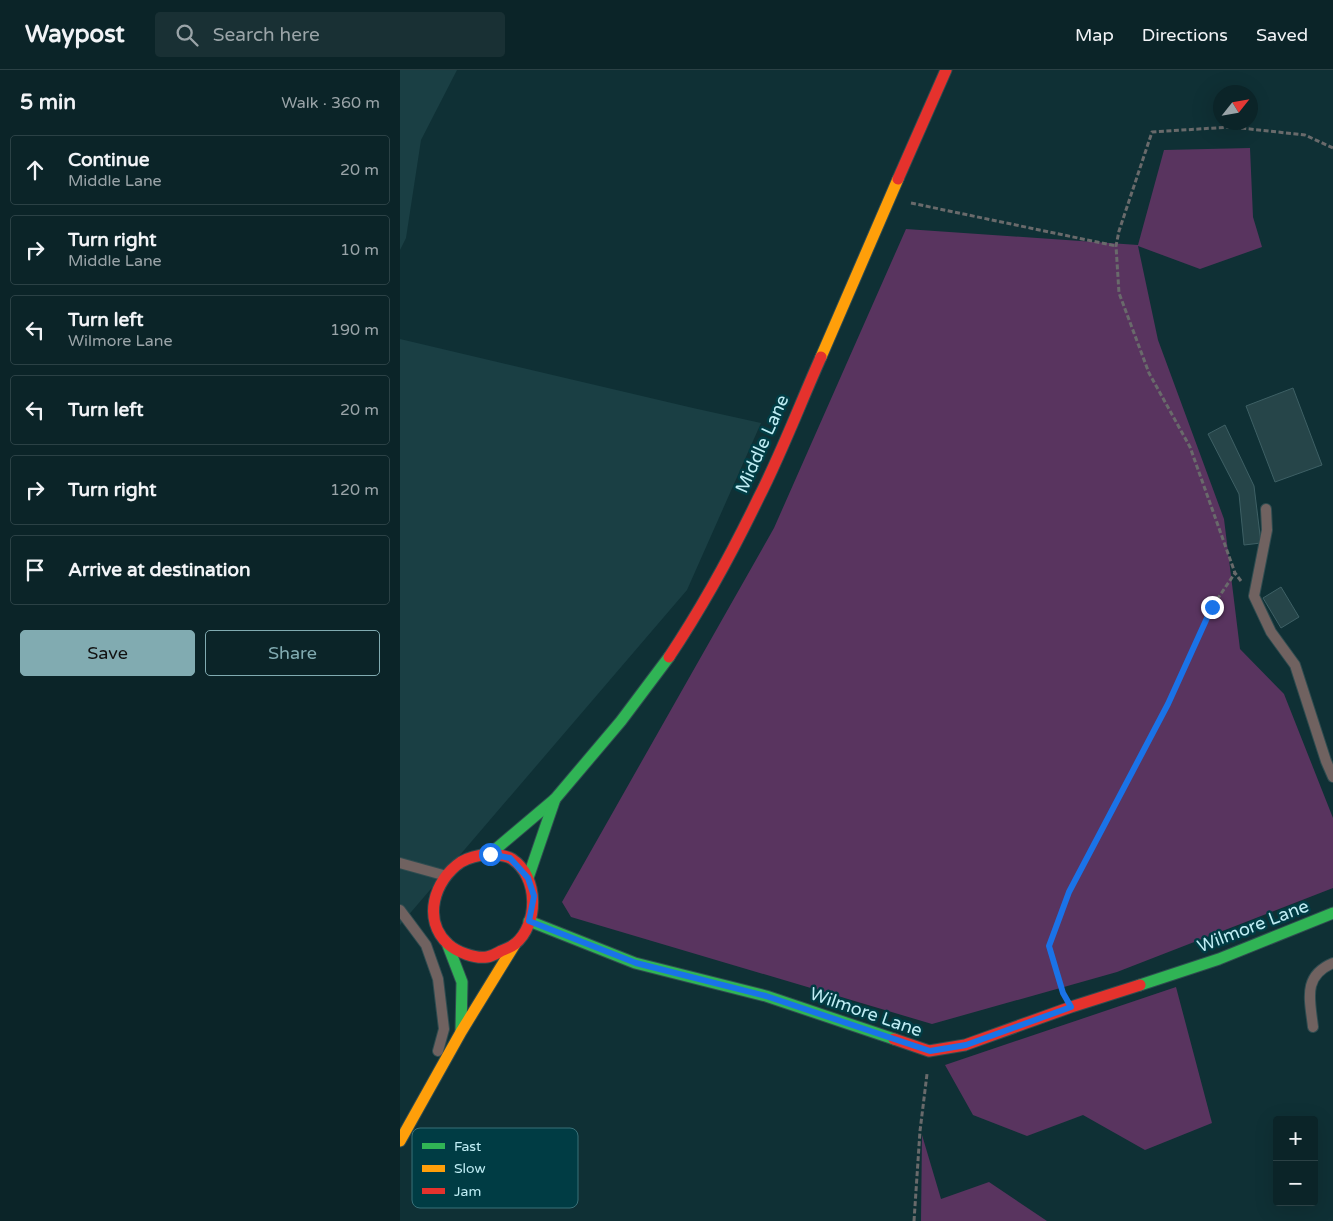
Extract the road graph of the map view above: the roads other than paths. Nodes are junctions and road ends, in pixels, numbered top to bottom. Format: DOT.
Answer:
graph roads {
  1 [pos="946,70"];
  2 [pos="1266,509"];
  3 [pos="1333,777"];
  4 [pos="554,799"];
  5 [pos="490,854"];
  6 [pos="400,863"];
  7 [pos="444,876"];
  8 [pos="528,878"];
  9 [pos="400,910"];
  10 [pos="1333,913"];
  11 [pos="529,921"];
  12 [pos="447,943"];
  13 [pos="515,944"];
  14 [pos="1333,963"];
  15 [pos="1314,1027"];
  16 [pos="461,1032"];
  17 [pos="430,1089"];
  18 [pos="400,1141"];
  1 -- 4 [label="street, Middle Lane"];
  2 -- 3 [label="lane"];
  4 -- 5 [label="street, Middle Lane"];
  4 -- 8 [label="street, Middle Lane"];
  5 -- 7 [label="street, Middle Lane"];
  5 -- 8 [label="street"];
  6 -- 7 [label="lane"];
  7 -- 12 [label="street, Middle Lane"];
  8 -- 11 [label="street, Middle Lane"];
  9 -- 17 [label="lane"];
  10 -- 11 [label="street, Wilmore Lane"];
  11 -- 13 [label="street, Middle Lane"];
  12 -- 13 [label="street, Middle Lane"];
  12 -- 16 [label="street, Middle Lane"];
  13 -- 16 [label="street, Middle Lane"];
  14 -- 15 [label="lane"];
  16 -- 17 [label="street, Middle Lane"];
  17 -- 18 [label="street, Middle Lane"];
}
